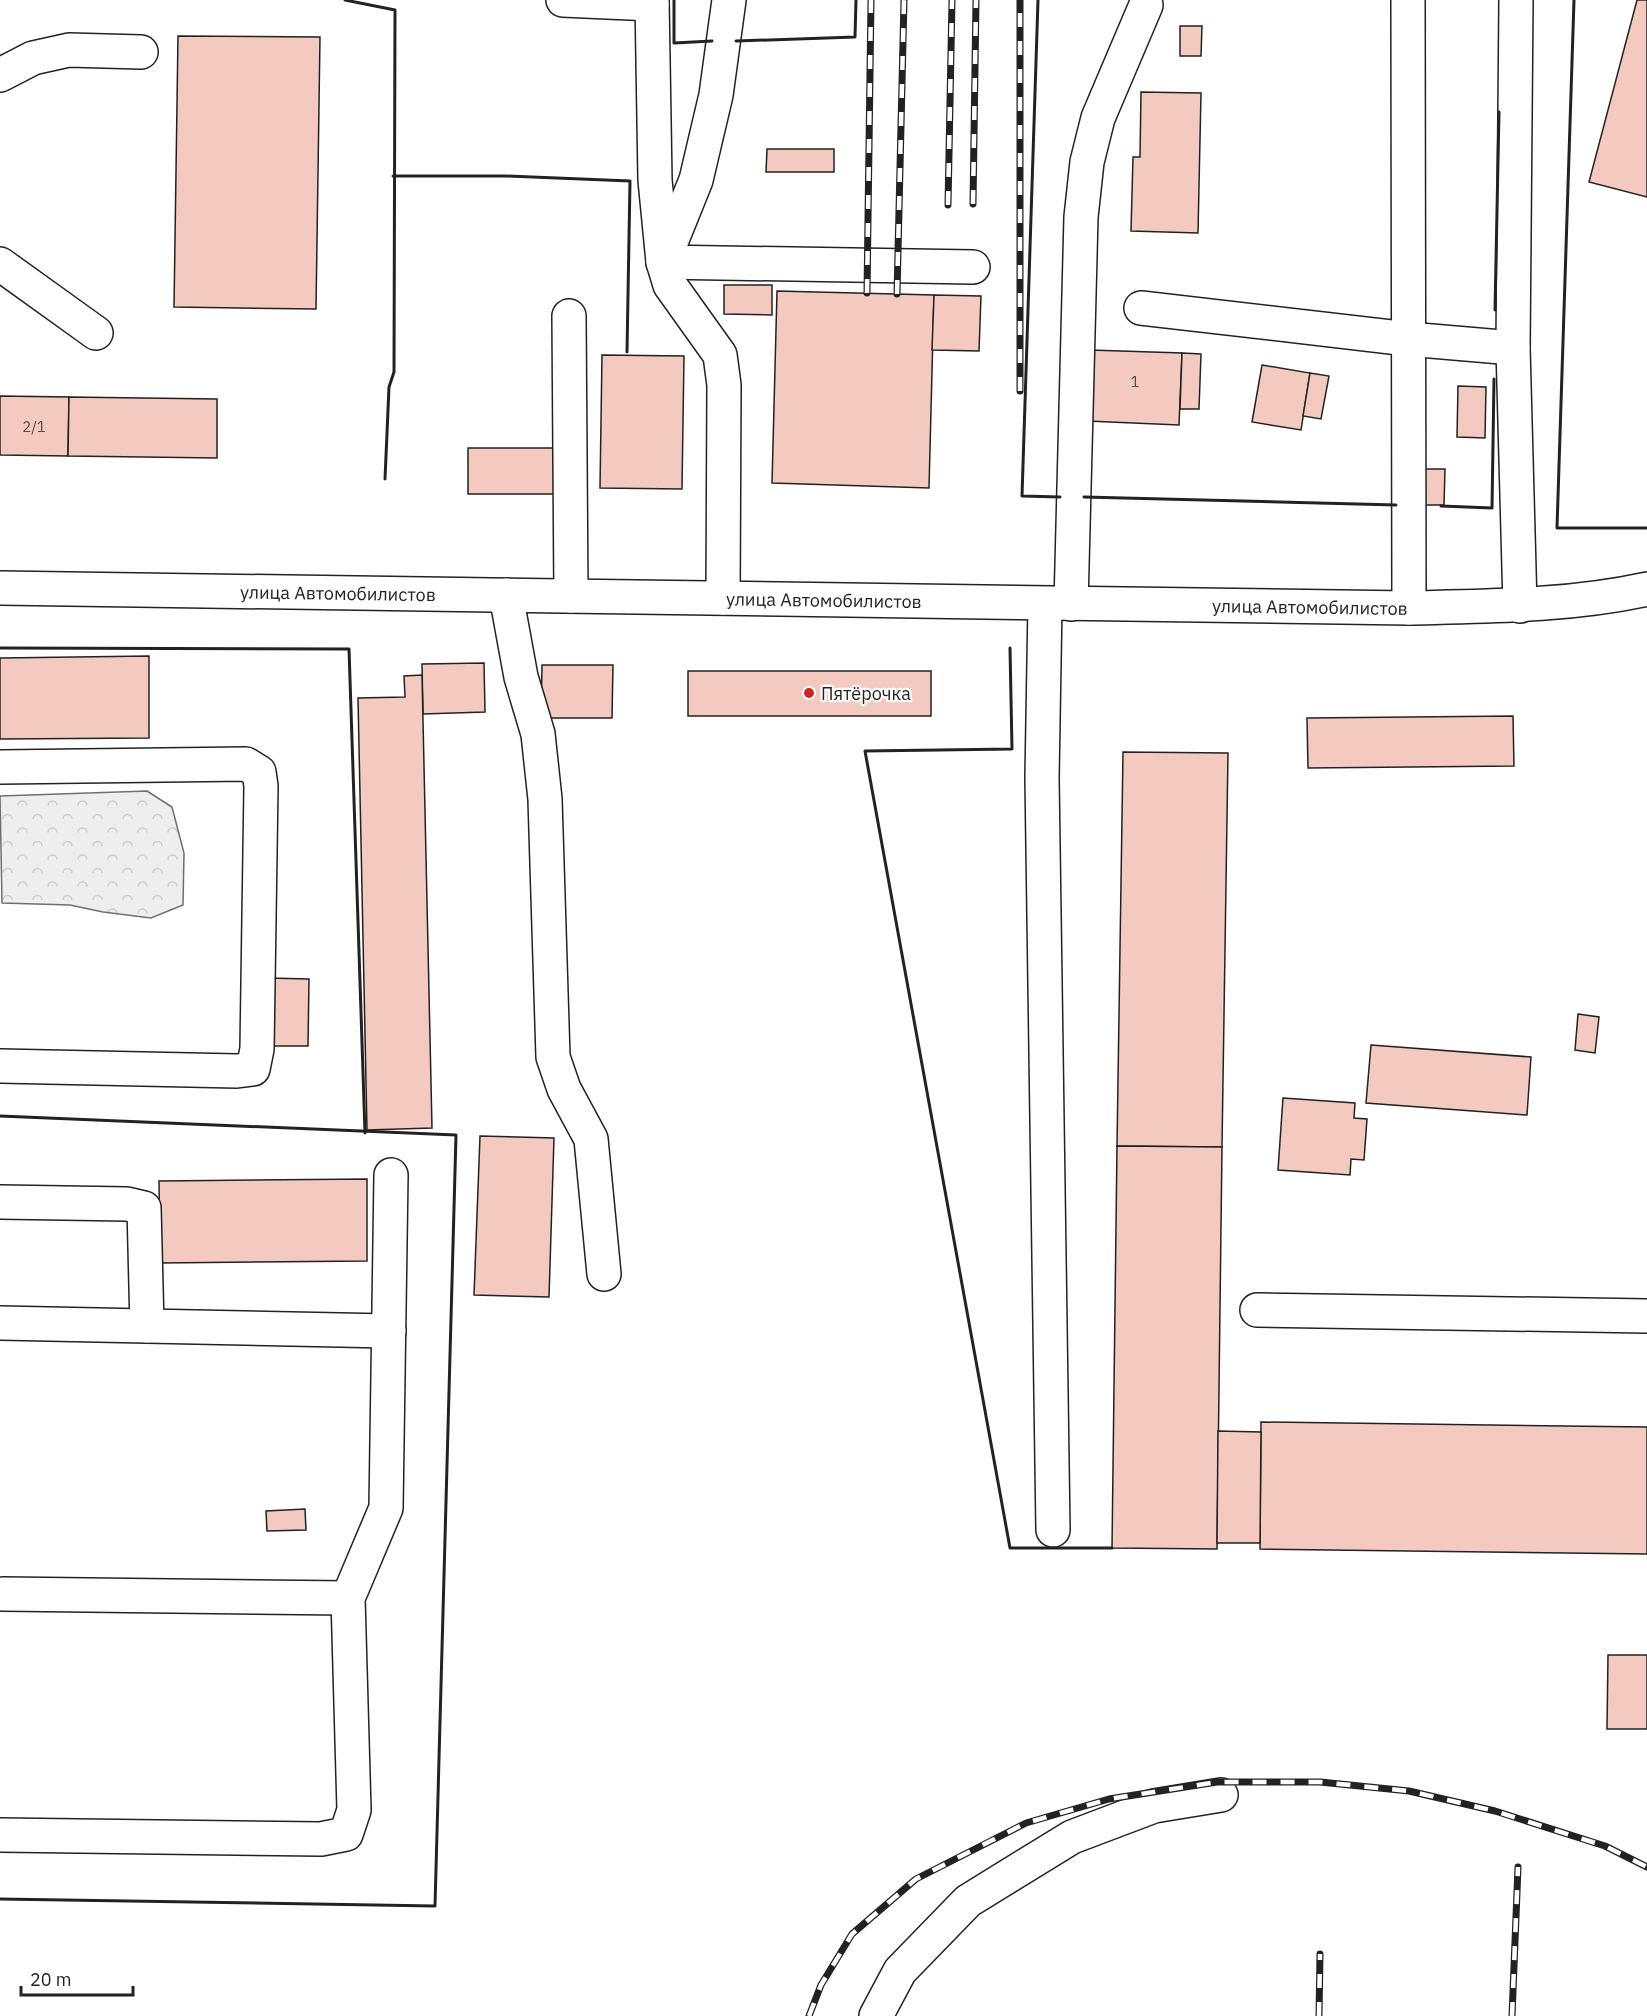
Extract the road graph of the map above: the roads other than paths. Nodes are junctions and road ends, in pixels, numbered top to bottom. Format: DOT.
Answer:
graph roads {
  1 [pos="563,0"];
  2 [pos="729,0"];
  3 [pos="1408,0"];
  4 [pos="1516,0"];
  5 [pos="652,2"];
  6 [pos="1146,5"];
  7 [pos="141,52"];
  8 [pos="0,75"];
  9 [pos="663,262"];
  10 [pos="0,264"];
  11 [pos="973,267"];
  12 [pos="1141,308"];
  13 [pos="569,316"];
  14 [pos="96,333"];
  15 [pos="1408,339"];
  16 [pos="1513,348"];
  17 [pos="0,588"];
  18 [pos="1647,590"];
  19 [pos="506,595"];
  20 [pos="571,596"];
  21 [pos="723,598"];
  22 [pos="1058,604"];
  23 [pos="1520,606"];
  24 [pos="1409,608"];
  25 [pos="0,767"];
  26 [pos="0,1066"];
  27 [pos="391,1175"];
  28 [pos="0,1202"];
  29 [pos="604,1274"];
  30 [pos="1257,1310"];
  31 [pos="1647,1316"];
  32 [pos="0,1323"];
  33 [pos="147,1326"];
  34 [pos="389,1331"];
  35 [pos="1053,1530"];
  36 [pos="3,1594"];
  37 [pos="348,1598"];
  38 [pos="1221,1795"];
  39 [pos="0,1835"];
  40 [pos="876,2016"];
  1 -- 5 [label="street"];
  2 -- 9 [label="street"];
  3 -- 15 [label="street"];
  4 -- 16 [label="street"];
  5 -- 9 [label="street"];
  6 -- 22 [label="street"];
  7 -- 8 [label="street"];
  9 -- 11 [label="street"];
  9 -- 21 [label="street"];
  10 -- 14 [label="street"];
  12 -- 15 [label="street"];
  13 -- 20 [label="street"];
  15 -- 16 [label="street"];
  15 -- 24 [label="street"];
  16 -- 23 [label="street"];
  17 -- 19 [label="street, улица Автомобилистов"];
  18 -- 23 [label="street, улица Автомобилистов"];
  19 -- 20 [label="street, улица Автомобилистов"];
  19 -- 29 [label="street"];
  20 -- 21 [label="street, улица Автомобилистов"];
  21 -- 22 [label="street, улица Автомобилистов"];
  22 -- 24 [label="street, улица Автомобилистов"];
  22 -- 35 [label="street"];
  23 -- 24 [label="street, улица Автомобилистов"];
  25 -- 26 [label="street"];
  27 -- 34 [label="street"];
  28 -- 33 [label="street"];
  30 -- 31 [label="street"];
  32 -- 33 [label="street"];
  33 -- 34 [label="street"];
  34 -- 37 [label="street"];
  36 -- 37 [label="street"];
  37 -- 39 [label="street"];
  38 -- 40 [label="street"];
}
